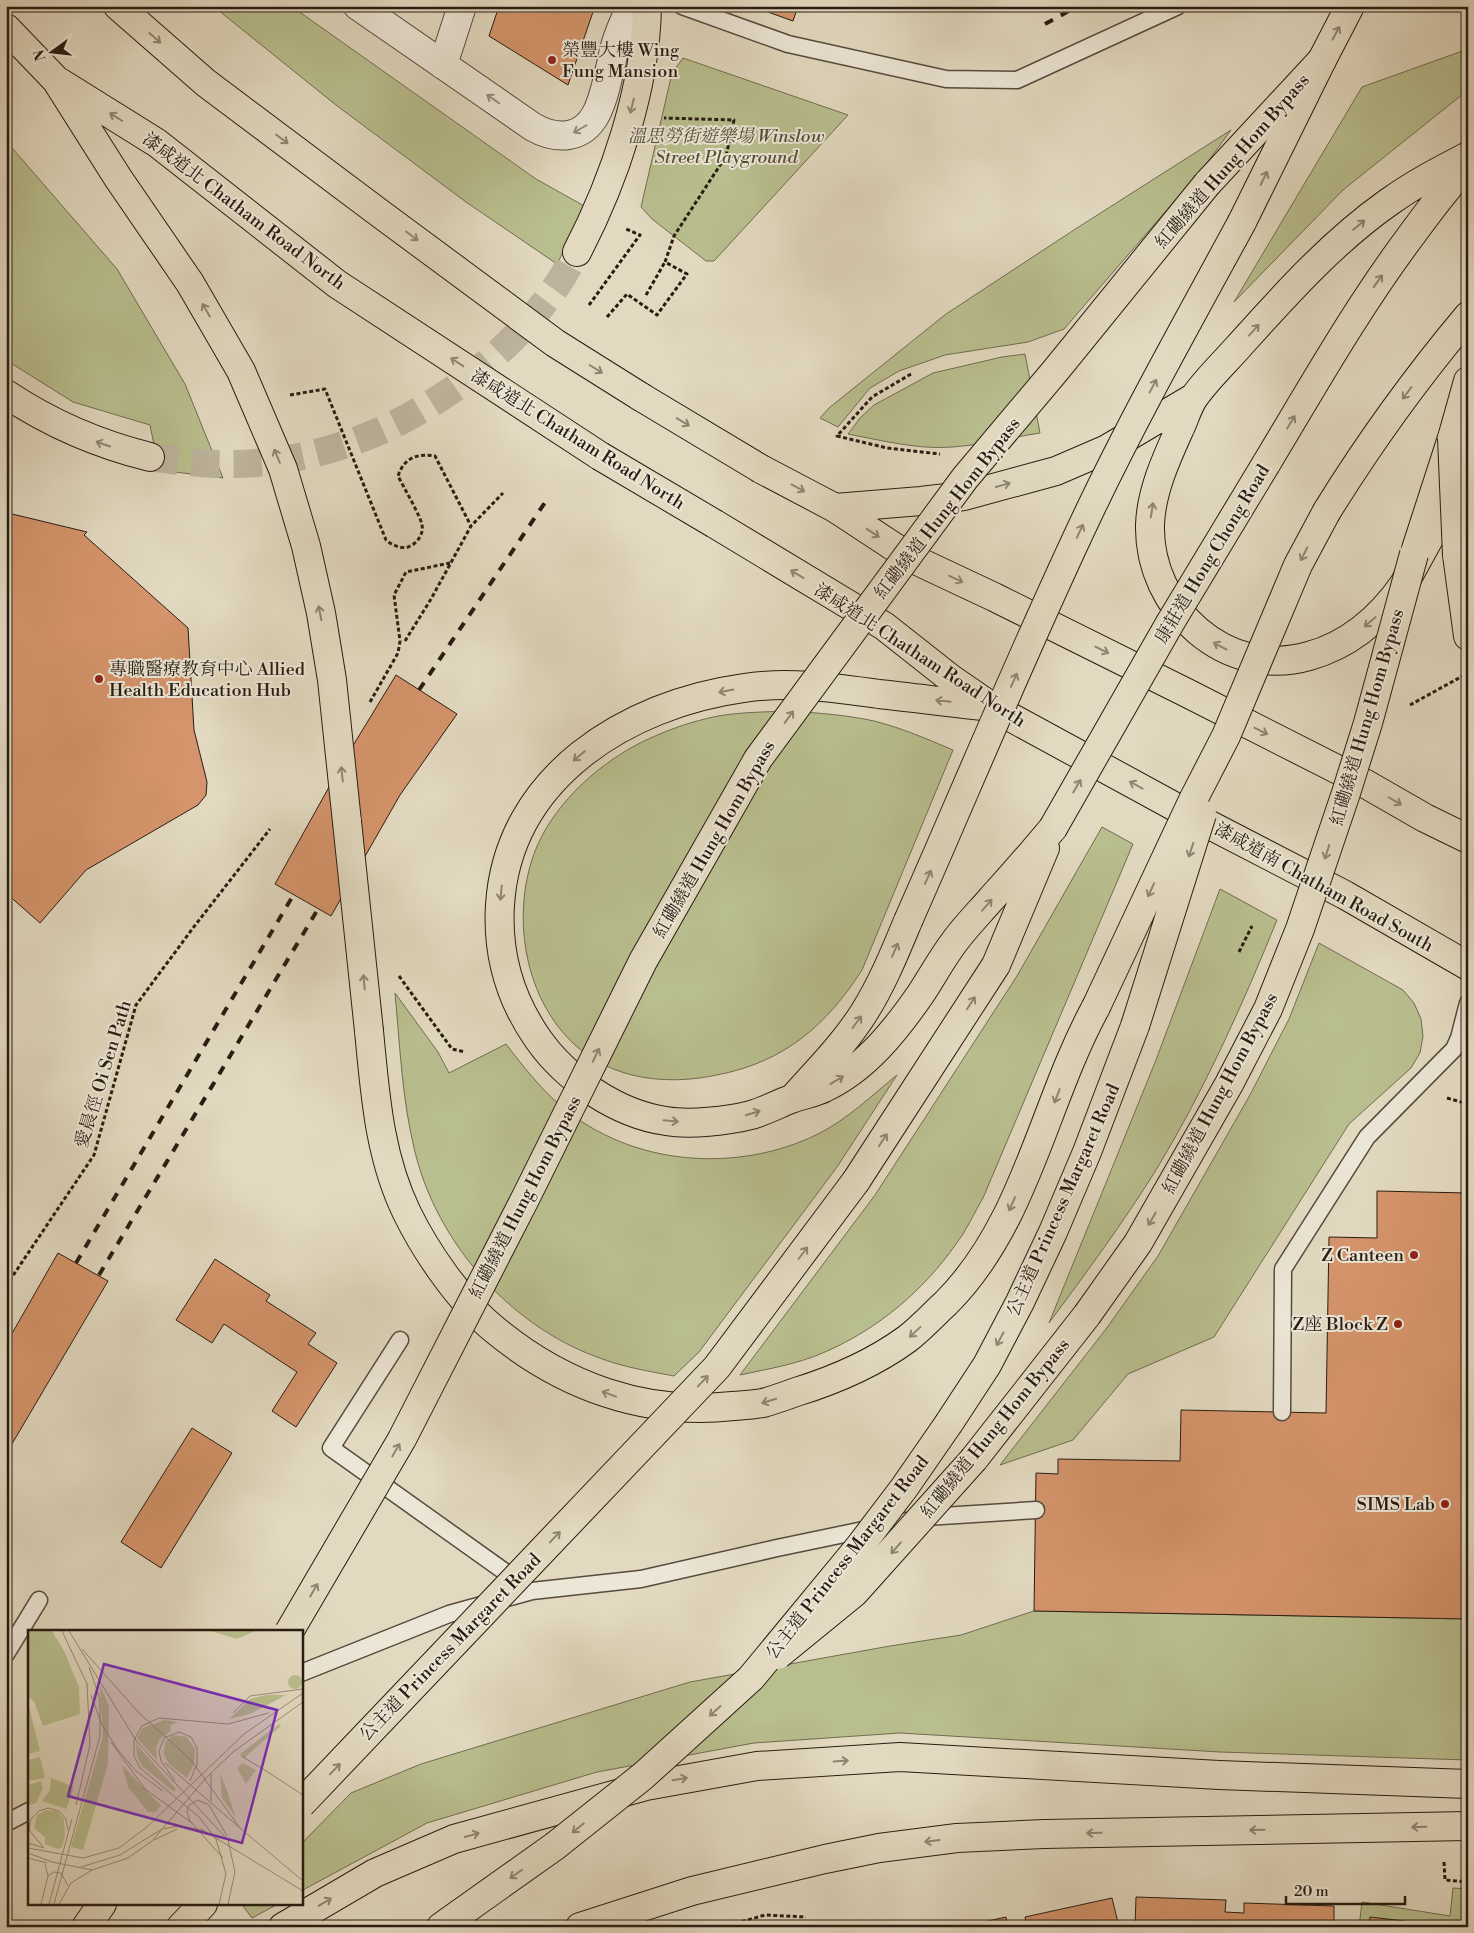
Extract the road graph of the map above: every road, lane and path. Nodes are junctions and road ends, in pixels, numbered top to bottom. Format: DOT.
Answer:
graph roads {
  1 [pos="118,6"];
  2 [pos="358,6"];
  3 [pos="462,6"];
  4 [pos="631,6"];
  5 [pos="647,6"];
  6 [pos="682,6"];
  7 [pos="1178,6"];
  8 [pos="1350,6"];
  9 [pos="6,28"];
  10 [pos="1322,60"];
  11 [pos="443,65"];
  12 [pos="56,80"];
  13 [pos="662,118"];
  14 [pos="1468,156"];
  15 [pos="1468,165"];
  16 [pos="577,252"];
  17 [pos="665,262"];
  18 [pos="646,295"];
  19 [pos="1468,316"];
  20 [pos="607,317"];
  21 [pos="911,374"];
  22 [pos="1468,381"];
  23 [pos="6,394"];
  24 [pos="1193,398"];
  25 [pos="331,405"];
  26 [pos="837,436"];
  27 [pos="1452,438"];
  28 [pos="150,457"];
  29 [pos="1468,468"];
  30 [pos="503,492"];
  31 [pos="835,508"];
  32 [pos="471,526"];
  33 [pos="450,563"];
  34 [pos="1468,636"];
  35 [pos="405,641"];
  36 [pos="368,705"];
  37 [pos="992,706"];
  38 [pos="1226,736"];
  39 [pos="1179,809"];
  40 [pos="270,828"];
  41 [pos="1053,828"];
  42 [pos="1468,839"];
  43 [pos="1252,926"];
  44 [pos="1239,952"];
  45 [pos="996,965"];
  46 [pos="1468,966"];
  47 [pos="394,970"];
  48 [pos="1468,1003"];
  49 [pos="465,1052"];
  50 [pos="792,1099"];
  51 [pos="6,1286"];
  52 [pos="400,1340"];
  53 [pos="1282,1412"];
  54 [pos="1036,1510"];
  55 [pos="532,1591"];
  56 [pos="39,1600"];
  57 [pos="290,1630"];
  58 [pos="6,1654"];
  59 [pos="302,1673"];
  60 [pos="751,1678"];
  61 [pos="1468,1784"];
  62 [pos="302,1803"];
  63 [pos="28,1812"];
  64 [pos="6,1823"];
  65 [pos="1468,1826"];
  66 [pos="101,1906"];
  67 [pos="201,1906"];
  68 [pos="806,1918"];
  69 [pos="86,1927"];
  70 [pos="181,1927"];
  71 [pos="283,1927"];
  72 [pos="441,1927"];
  73 [pos="580,1927"];
  74 [pos="723,1927"];
  1 -- 31 [label="main road, one-way, bridge"];
  2 -- 11 [label="street"];
  3 -- 11 [label="street"];
  4 -- 11 [label="street, one-way"];
  5 -- 16 [label="main road, one-way"];
  6 -- 7 [label="lane"];
  10 -- 8 [label="main road, 紅磡繞道 Hung Hom Bypass, one-way"];
  9 -- 12 [label="main road, 漆咸道北 Chatham Road North"];
  50 -- 10 [label="main road, one-way, bridge"];
  57 -- 10 [label="main road, 紅磡繞道 Hung Hom Bypass, one-way, bridge"];
  37 -- 12 [label="main road, 漆咸道北 Chatham Road North, one-way, bridge"];
  38 -- 12 [label="main road, one-way, bridge"];
  13 -- 17 [label="path"];
  24 -- 14 [label="main road, one-way"];
  41 -- 15 [label="main road, 康莊道 Hong Chong Road, one-way, bridge"];
  17 -- 18 [label="path"];
  17 -- 20 [label="path"];
  19 -- 38 [label="main road, one-way, bridge"];
  21 -- 26 [label="path"];
  22 -- 27 [label="main road, 紅磡繞道 Hung Hom Bypass"];
  28 -- 23 [label="main road, one-way"];
  29 -- 24 [label="main road, one-way"];
  31 -- 24 [label="main road, one-way"];
  25 -- 32 [label="path"];
  27 -- 34 [label="main road, bridge"];
  27 -- 60 [label="main road, 紅磡繞道 Hung Hom Bypass, one-way, bridge"];
  30 -- 32 [label="path"];
  31 -- 42 [label="main road, one-way"];
  32 -- 33 [label="path"];
  33 -- 35 [label="path"];
  33 -- 36 [label="path"];
  39 -- 37 [label="main road, 漆咸道北 Chatham Road North, one-way"];
  37 -- 50 [label="main road, one-way"];
  38 -- 60 [label="main road, 公主道 Princess Margaret Road, one-way, bridge"];
  39 -- 46 [label="main road, 漆咸道南 Chatham Road South"];
  40 -- 51 [label="path, 愛晨徑 Oi Sen Path"];
  41 -- 45 [label="main road, 康莊道 Hong Chong Road"];
  50 -- 41 [label="main road, one-way"];
  43 -- 44 [label="path"];
  62 -- 45 [label="main road, 公主道 Princess Margaret Road, one-way, bridge"];
  47 -- 49 [label="path"];
  48 -- 53 [label="lane"];
  52 -- 55 [label="lane"];
  54 -- 55 [label="lane"];
  55 -- 59 [label="lane"];
  56 -- 58 [label="lane"];
  60 -- 72 [label="main road, 公主道 Princess Margaret Road, one-way, bridge"];
  71 -- 61 [label="main road, one-way"];
  63 -- 64 [label="lane"];
  65 -- 73 [label="main road, one-way"];
  66 -- 69 [label="main road"];
  67 -- 70 [label="main road"];
  68 -- 74 [label="path"];
}
